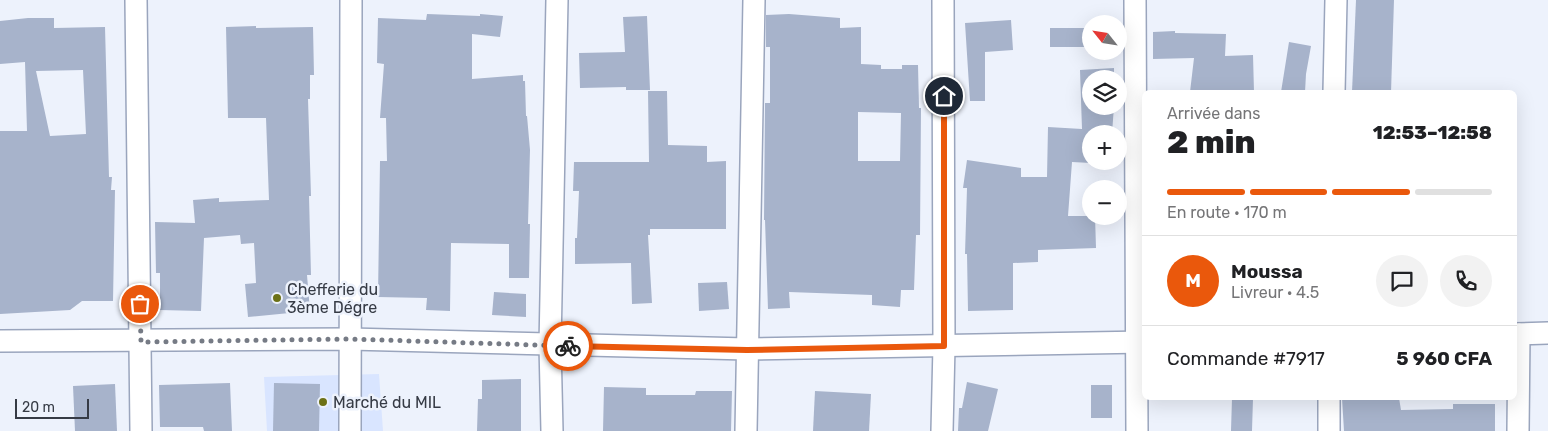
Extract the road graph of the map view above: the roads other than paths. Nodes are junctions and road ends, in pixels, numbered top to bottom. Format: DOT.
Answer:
graph roads {
  1 [pos="136,0"];
  2 [pos="351,0"];
  3 [pos="558,0"];
  4 [pos="754,0"];
  5 [pos="943,0"];
  6 [pos="1135,0"];
  7 [pos="1336,0"];
  8 [pos="1334,90"];
  9 [pos="1548,333"];
  10 [pos="1517,334"];
  11 [pos="350,339"];
  12 [pos="0,341"];
  13 [pos="141,342"];
  14 [pos="1140,342"];
  15 [pos="550,345"];
  16 [pos="944,346"];
  17 [pos="747,350"];
  18 [pos="1329,400"];
  19 [pos="141,431"];
  20 [pos="350,431"];
  21 [pos="552,431"];
  22 [pos="746,431"];
  23 [pos="942,431"];
  24 [pos="1137,431"];
  25 [pos="1329,431"];
  26 [pos="1518,431"];
  1 -- 13 [label="street"];
  2 -- 11 [label="street"];
  3 -- 15 [label="street"];
  4 -- 17 [label="street"];
  5 -- 16 [label="street"];
  6 -- 14 [label="street"];
  7 -- 8 [label="street"];
  9 -- 10 [label="street"];
  10 -- 26 [label="street"];
  11 -- 13 [label="street"];
  11 -- 15 [label="street"];
  11 -- 20 [label="street"];
  12 -- 13 [label="street"];
  13 -- 19 [label="street"];
  14 -- 16 [label="street"];
  14 -- 24 [label="street"];
  15 -- 17 [label="street"];
  15 -- 21 [label="street"];
  16 -- 17 [label="street"];
  16 -- 23 [label="street"];
  17 -- 22 [label="street"];
  18 -- 25 [label="street"];
}
